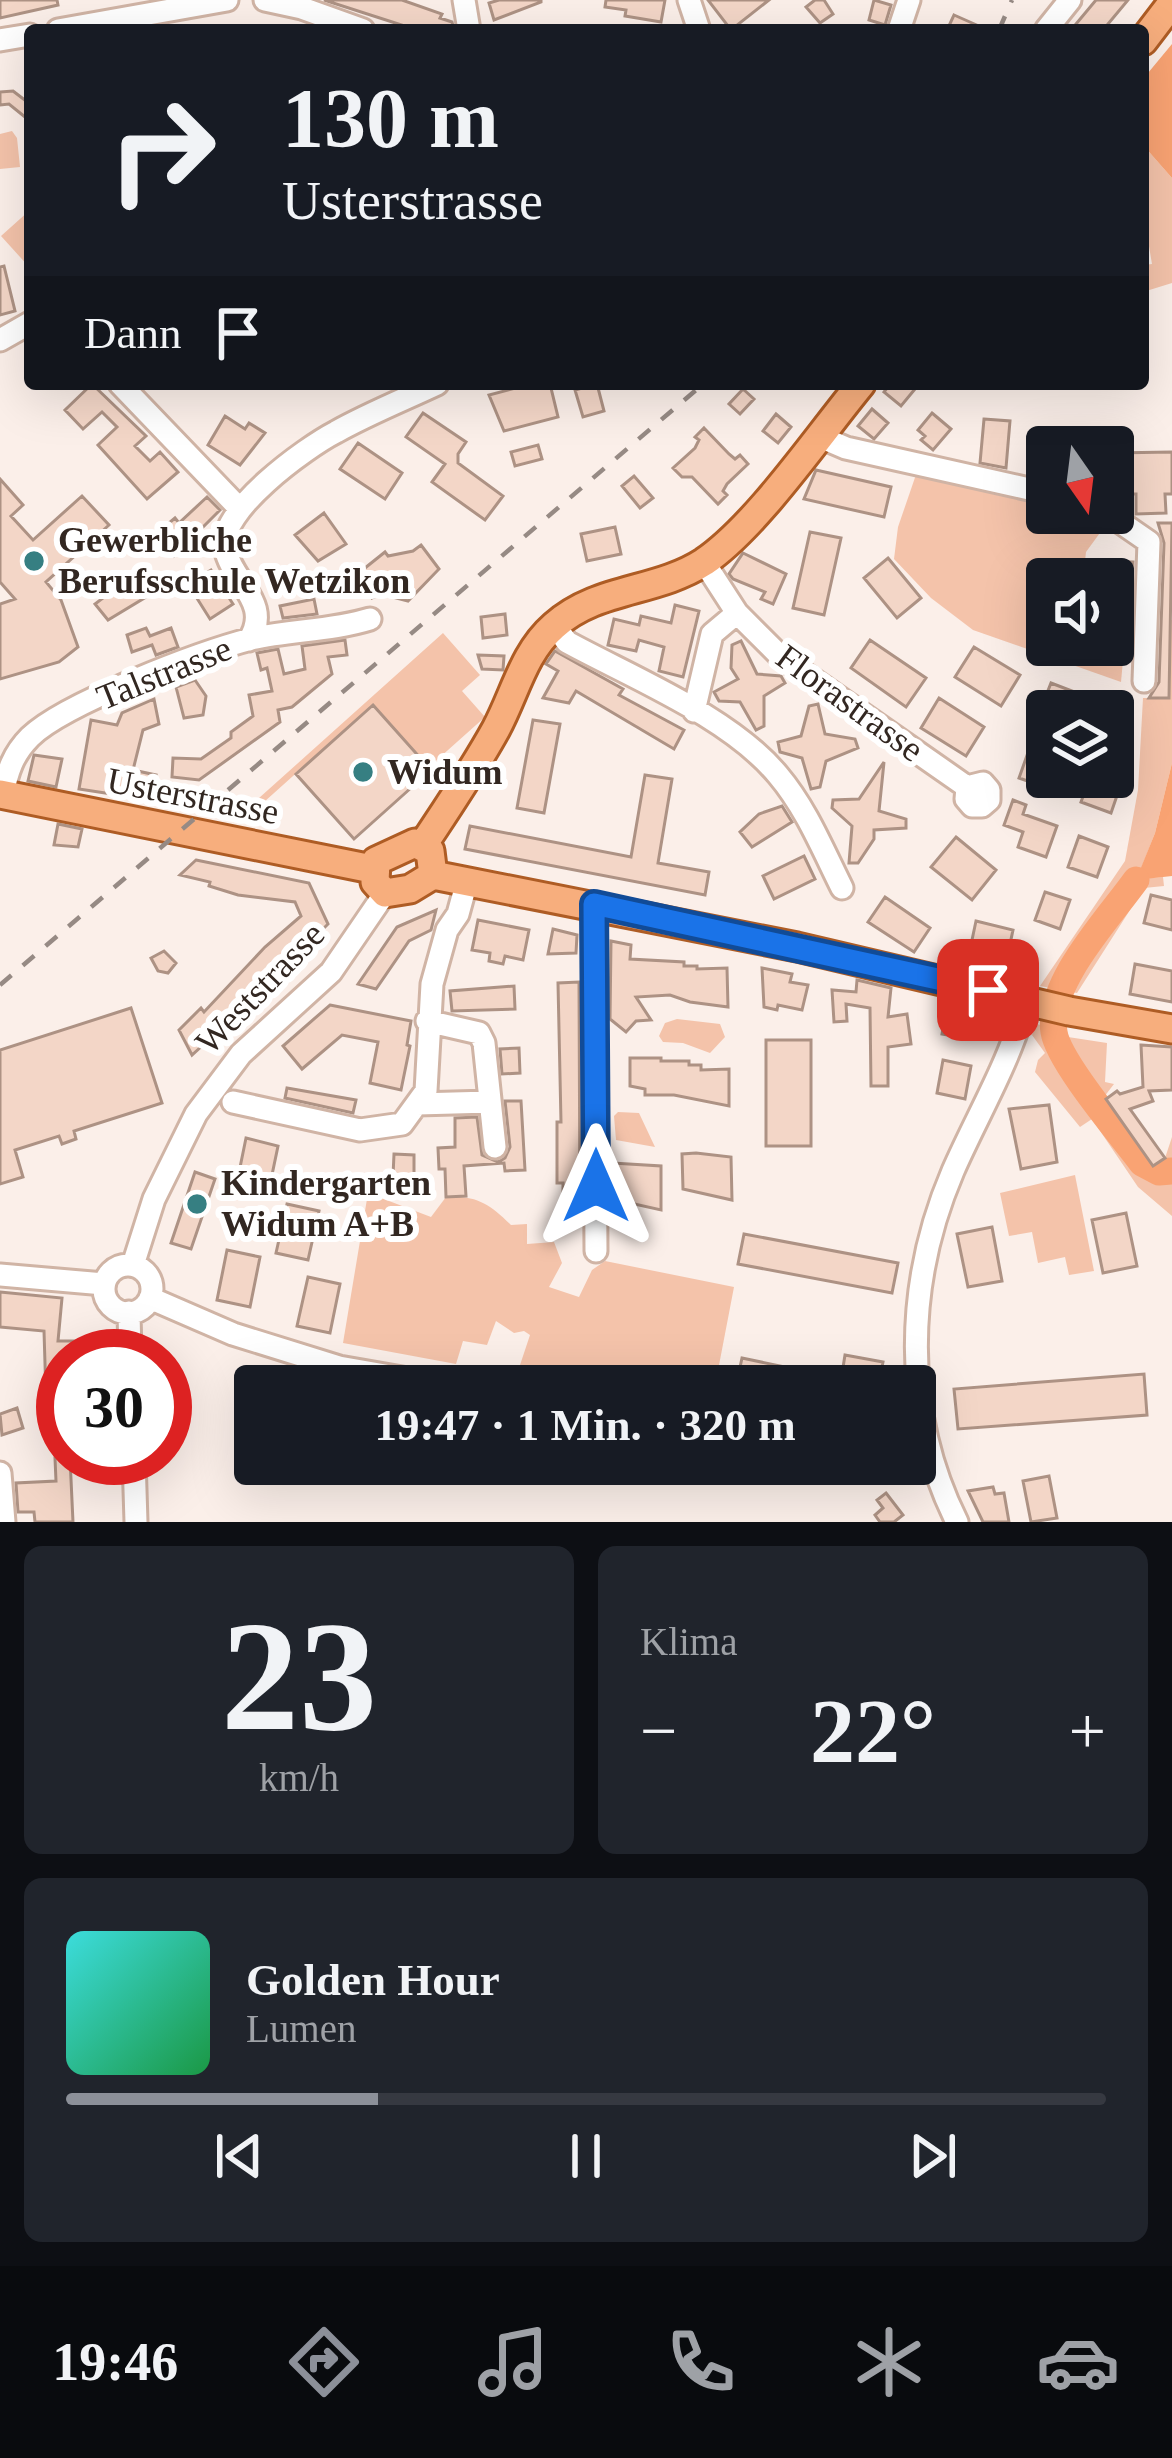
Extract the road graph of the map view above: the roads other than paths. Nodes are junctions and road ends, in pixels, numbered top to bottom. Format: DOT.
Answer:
graph roads {
  1 [pos="226,0"];
  2 [pos="265,0"];
  3 [pos="1070,0"];
  4 [pos="1172,3"];
  5 [pos="92,24"];
  6 [pos="346,24"];
  7 [pos="1051,24"];
  8 [pos="1149,32"];
  9 [pos="126,390"];
  10 [pos="423,390"];
  11 [pos="856,390"];
  12 [pos="818,436"];
  13 [pos="1026,488"];
  14 [pos="239,508"];
  15 [pos="1134,532"];
  16 [pos="704,562"];
  17 [pos="737,613"];
  18 [pos="370,619"];
  19 [pos="554,625"];
  20 [pos="249,640"];
  21 [pos="1144,681"];
  22 [pos="694,711"];
  23 [pos="6,757"];
  24 [pos="967,787"];
  25 [pos="1,795"];
  26 [pos="423,845"];
  27 [pos="433,874"];
  28 [pos="379,881"];
  29 [pos="467,881"];
  30 [pos="842,888"];
  31 [pos="594,904"];
  32 [pos="1046,1006"];
  33 [pos="427,1021"];
  34 [pos="1172,1028"];
  35 [pos="233,1102"];
  36 [pos="490,1102"];
  37 [pos="417,1104"];
  38 [pos="495,1147"];
  39 [pos="596,1251"];
  40 [pos="133,1265"];
  41 [pos="0,1275"];
  42 [pos="104,1284"];
  43 [pos="150,1298"];
  44 [pos="129,1312"];
  45 [pos="129,1329"];
  46 [pos="333,1365"];
  47 [pos="0,1474"];
  48 [pos="135,1485"];
  49 [pos="4,1522"];
  50 [pos="136,1522"];
  51 [pos="957,1522"];
  1 -- 5 [label="street"];
  2 -- 6 [label="street"];
  3 -- 7 [label="street"];
  4 -- 8 [label="main road"];
  9 -- 14 [label="street"];
  10 -- 14 [label="street"];
  11 -- 12 [label="main road"];
  12 -- 13 [label="street"];
  12 -- 16 [label="main road"];
  14 -- 20 [label="street"];
  15 -- 21 [label="street"];
  16 -- 17 [label="street, Florastrasse"];
  16 -- 19 [label="main road"];
  17 -- 22 [label="street"];
  17 -- 24 [label="street, Florastrasse"];
  18 -- 20 [label="street, Talstrasse"];
  19 -- 22 [label="street"];
  19 -- 26 [label="main road"];
  20 -- 23 [label="street, Talstrasse"];
  22 -- 30 [label="street"];
  23 -- 25 [label="street, Talstrasse"];
  25 -- 28 [label="main road, Usterstrasse"];
  26 -- 27 [label="main road"];
  26 -- 28 [label="main road"];
  27 -- 28 [label="main road"];
  27 -- 29 [label="main road"];
  28 -- 40 [label="street, Weststrasse"];
  29 -- 31 [label="main road"];
  29 -- 33 [label="street"];
  31 -- 32 [label="main road"];
  31 -- 39 [label="street"];
  32 -- 34 [label="main road"];
  32 -- 51 [label="street"];
  33 -- 36 [label="street"];
  33 -- 37 [label="street"];
  35 -- 37 [label="street"];
  36 -- 37 [label="street"];
  36 -- 38 [label="street"];
  40 -- 42 [label="street"];
  40 -- 43 [label="street"];
  41 -- 42 [label="street"];
  42 -- 44 [label="street"];
  43 -- 44 [label="street"];
  43 -- 46 [label="street"];
  44 -- 45 [label="street"];
  47 -- 49 [label="street"];
  48 -- 50 [label="street"];
}
